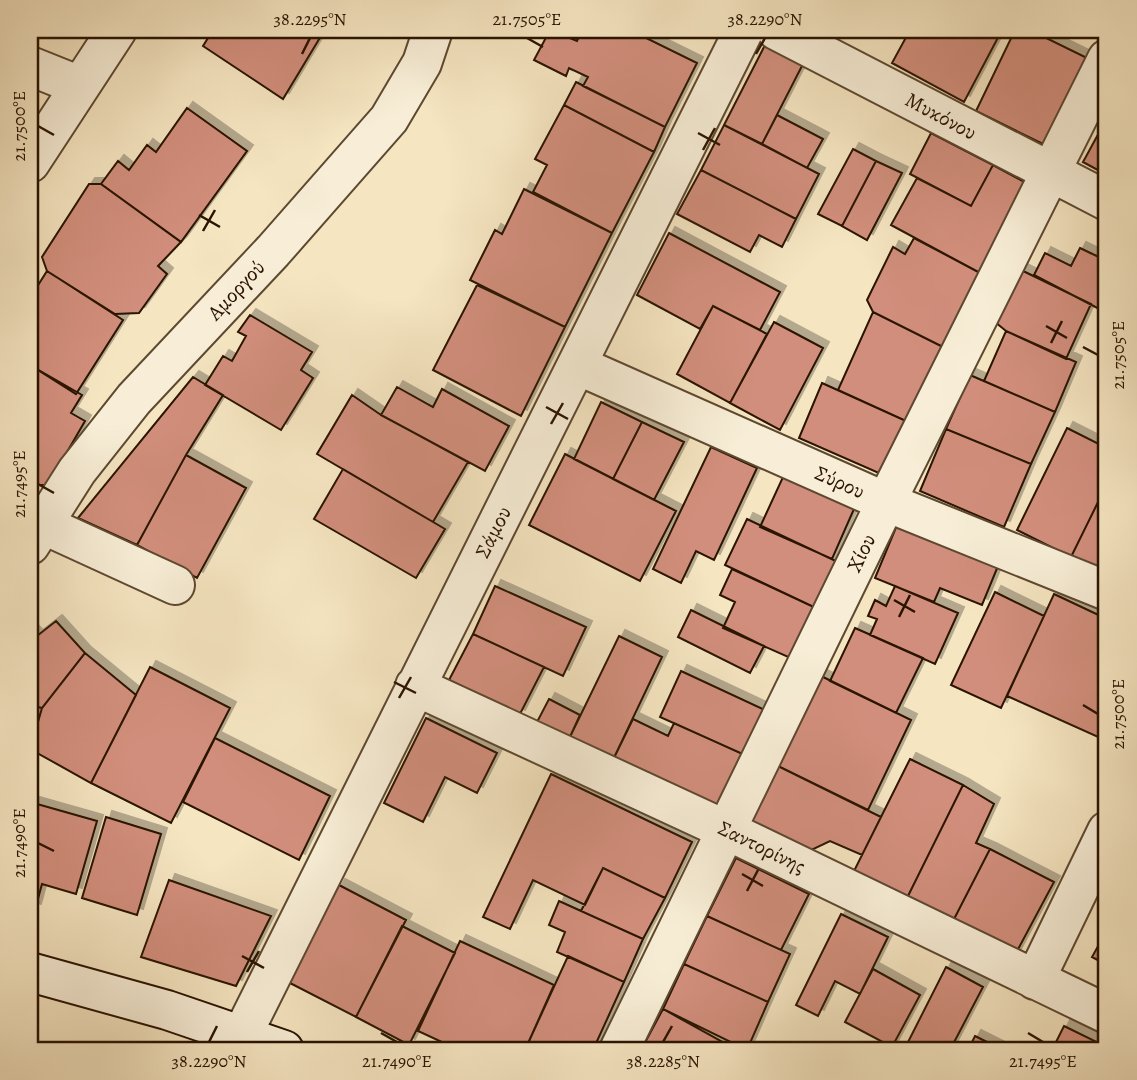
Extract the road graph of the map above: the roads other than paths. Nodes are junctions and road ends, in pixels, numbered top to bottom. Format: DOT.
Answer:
graph roads {
  1 [pos="117,30"];
  2 [pos="433,30"];
  3 [pos="744,30"];
  4 [pos="776,30"];
  5 [pos="1107,59"];
  6 [pos="30,66"];
  7 [pos="80,86"];
  8 [pos="30,163"];
  9 [pos="1052,173"];
  10 [pos="1107,201"];
  11 [pos="577,365"];
  12 [pos="886,502"];
  13 [pos="37,535"];
  14 [pos="174,585"];
  15 [pos="1107,591"];
  16 [pos="415,687"];
  17 [pos="726,830"];
  18 [pos="1107,831"];
  19 [pos="30,972"];
  20 [pos="1035,980"];
  21 [pos="1107,1014"];
  22 [pos="242,1035"];
  23 [pos="284,1050"];
  24 [pos="619,1050"];
  1 -- 7 [label="street"];
  2 -- 13 [label="street, Αμοργού"];
  3 -- 11 [label="street, Σάμου"];
  4 -- 9 [label="street, Μυκόνου"];
  5 -- 9 [label="street, Χίου"];
  6 -- 7 [label="street"];
  7 -- 8 [label="street"];
  9 -- 10 [label="street, Μυκόνου"];
  9 -- 12 [label="street, Χίου"];
  11 -- 12 [label="street, Σύρου"];
  11 -- 16 [label="street, Σάμου"];
  12 -- 15 [label="street, Σύρου"];
  12 -- 17 [label="street, Χίου"];
  13 -- 14 [label="street"];
  16 -- 17 [label="street, Σαντορίνης"];
  16 -- 22 [label="street, Σάμου"];
  17 -- 20 [label="street, Σαντορίνης"];
  17 -- 24 [label="street, Χίου"];
  18 -- 20 [label="street"];
  19 -- 22 [label="street"];
  20 -- 21 [label="street, Σαντορίνης"];
  22 -- 23 [label="street"];
}
